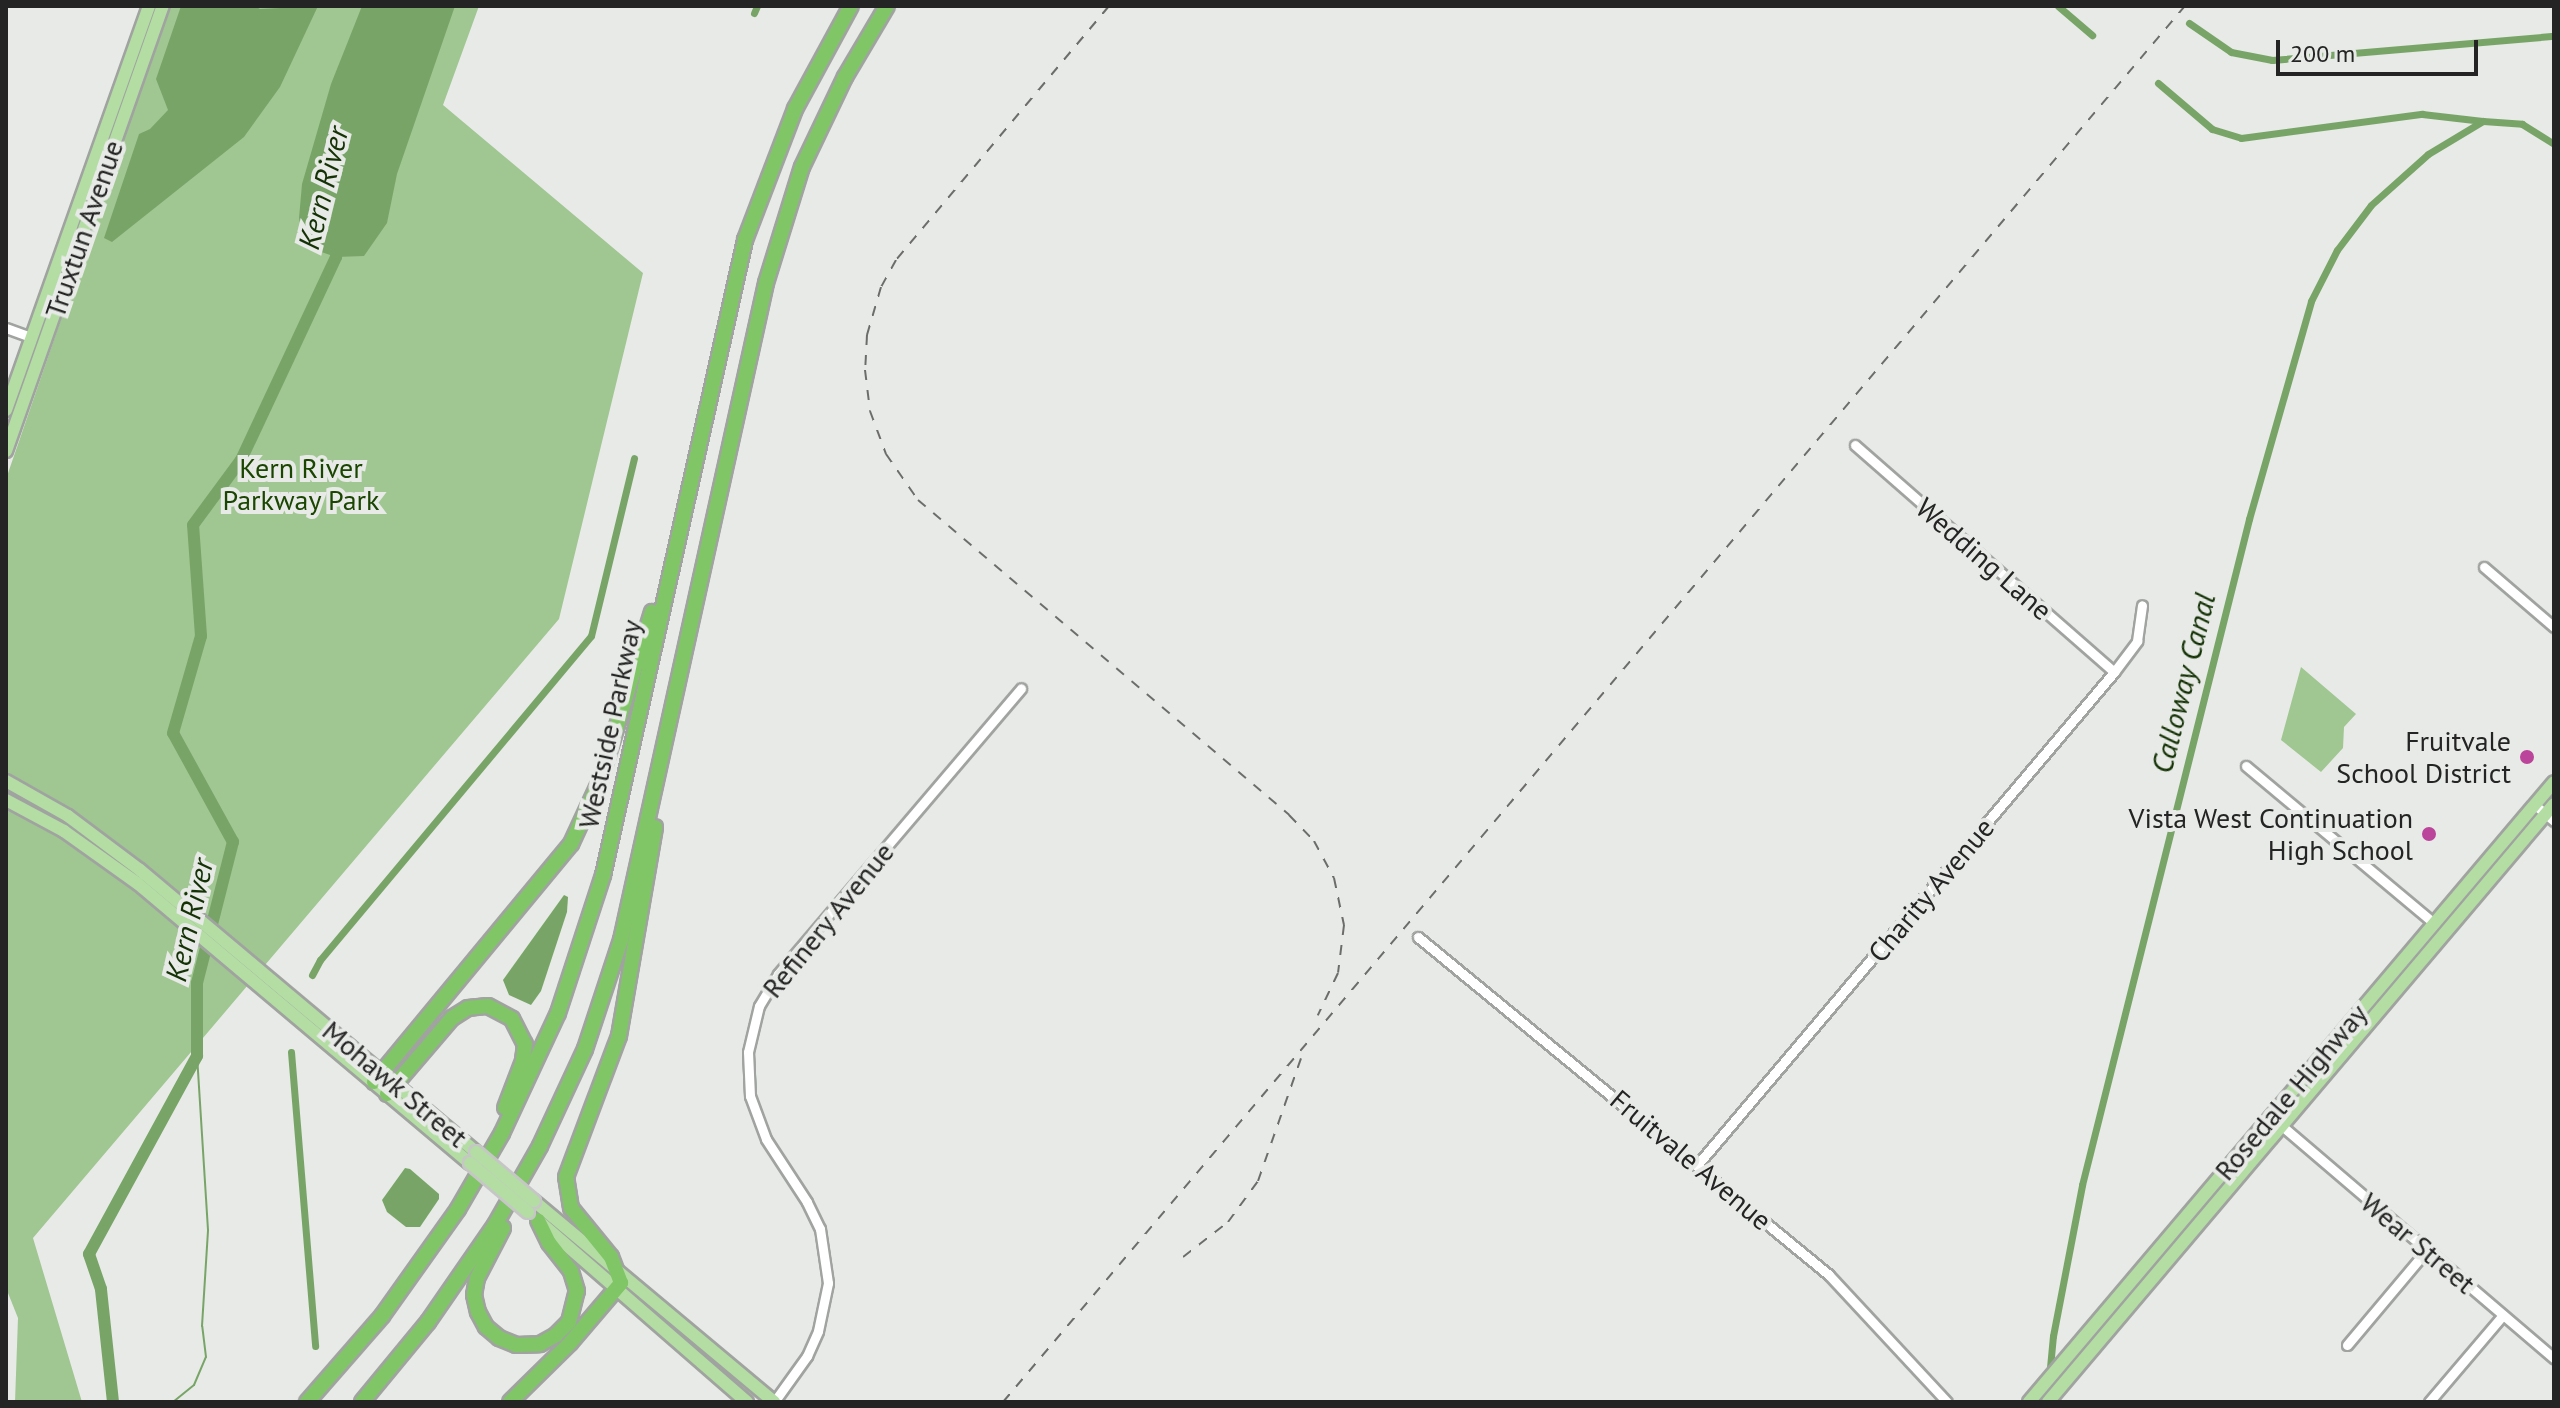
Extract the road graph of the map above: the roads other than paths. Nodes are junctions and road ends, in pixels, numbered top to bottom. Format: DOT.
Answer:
graph roads {
  1 [pos="149,6"];
  2 [pos="160,6"];
  3 [pos="851,6"];
  4 [pos="887,6"];
  5 [pos="6,328"];
  6 [pos="31,337"];
  7 [pos="33,374"];
  8 [pos="6,410"];
  9 [pos="1855,445"];
  10 [pos="6,451"];
  11 [pos="682,516"];
  12 [pos="2484,567"];
  13 [pos="2142,605"];
  14 [pos="2554,627"];
  15 [pos="2114,672"];
  16 [pos="1021,688"];
  17 [pos="663,759"];
  18 [pos="2246,766"];
  19 [pos="6,781"];
  20 [pos="2554,782"];
  21 [pos="6,800"];
  22 [pos="2535,805"];
  23 [pos="2551,813"];
  24 [pos="2483,866"];
  25 [pos="2434,923"];
  26 [pos="1418,937"];
  27 [pos="2441,939"];
  28 [pos="252,971"];
  29 [pos="2387,1002"];
  30 [pos="2335,1040"];
  31 [pos="585,1049"];
  32 [pos="377,1078"];
  33 [pos="391,1089"];
  34 [pos="2266,1122"];
  35 [pos="2282,1126"];
  36 [pos="1698,1164"];
  37 [pos="2214,1206"];
  38 [pos="533,1211"];
  39 [pos="434,1245"];
  40 [pos="2426,1251"];
  41 [pos="619,1283"];
  42 [pos="445,1298"];
  43 [pos="2503,1315"];
  44 [pos="2347,1345"];
  45 [pos="2554,1358"];
  46 [pos="2031,1400"];
  47 [pos="307,1402"];
  48 [pos="351,1402"];
  49 [pos="362,1402"];
  50 [pos="510,1402"];
  51 [pos="747,1402"];
  52 [pos="774,1402"];
  53 [pos="1947,1402"];
  54 [pos="2048,1402"];
  55 [pos="2429,1402"];
  1 -- 6 [label="main road, Truxtun Avenue"];
  2 -- 7 [label="main road, Truxtun Avenue"];
  3 -- 11 [label="highway, Westside Parkway"];
  4 -- 17 [label="highway, Westside Parkway"];
  5 -- 6 [label="street"];
  6 -- 7 [label="main road"];
  6 -- 8 [label="main road, Truxtun Avenue"];
  7 -- 10 [label="main road, Truxtun Avenue"];
  9 -- 15 [label="street, Wedding Lane"];
  11 -- 32 [label="highway"];
  11 -- 39 [label="highway, Westside Parkway"];
  12 -- 14 [label="street"];
  13 -- 15 [label="street, Charity Avenue"];
  15 -- 36 [label="street, Charity Avenue"];
  16 -- 52 [label="street, Refinery Avenue"];
  17 -- 31 [label="highway, Westside Parkway"];
  17 -- 41 [label="highway"];
  18 -- 25 [label="street"];
  19 -- 28 [label="main road, Mohawk Street"];
  20 -- 22 [label="main road, Rosedale Highway"];
  21 -- 28 [label="main road, Mohawk Street"];
  22 -- 23 [label="street"];
  22 -- 24 [label="main road, Rosedale Highway"];
  23 -- 27 [label="main road, Rosedale Highway"];
  24 -- 25 [label="main road, Rosedale Highway"];
  24 -- 27 [label="main road"];
  25 -- 29 [label="main road"];
  25 -- 30 [label="main road, Rosedale Highway"];
  26 -- 36 [label="street, Fruitvale Avenue"];
  27 -- 29 [label="main road, Rosedale Highway"];
  28 -- 32 [label="main road, Mohawk Street"];
  29 -- 35 [label="main road, Rosedale Highway"];
  30 -- 34 [label="main road, Rosedale Highway"];
  30 -- 35 [label="main road"];
  31 -- 38 [label="highway"];
  31 -- 42 [label="highway, Westside Parkway"];
  32 -- 33 [label="main road, Mohawk Street"];
  33 -- 38 [label="main road, Mohawk Street, bridge"];
  33 -- 39 [label="highway"];
  34 -- 37 [label="main road"];
  34 -- 46 [label="main road, Rosedale Highway"];
  35 -- 37 [label="main road, Rosedale Highway"];
  35 -- 40 [label="street, Wear Street"];
  36 -- 53 [label="street, Fruitvale Avenue"];
  37 -- 54 [label="main road, Rosedale Highway"];
  38 -- 41 [label="main road, Mohawk Street"];
  38 -- 41 [label="main road, Mohawk Street"];
  39 -- 47 [label="highway, Westside Parkway"];
  40 -- 43 [label="street, Wear Street"];
  40 -- 44 [label="street"];
  41 -- 50 [label="highway"];
  41 -- 51 [label="main road, Mohawk Street"];
  41 -- 52 [label="main road, Mohawk Street"];
  42 -- 48 [label="highway"];
  42 -- 49 [label="highway"];
  43 -- 45 [label="street, Wear Street"];
  43 -- 55 [label="street"];
}
